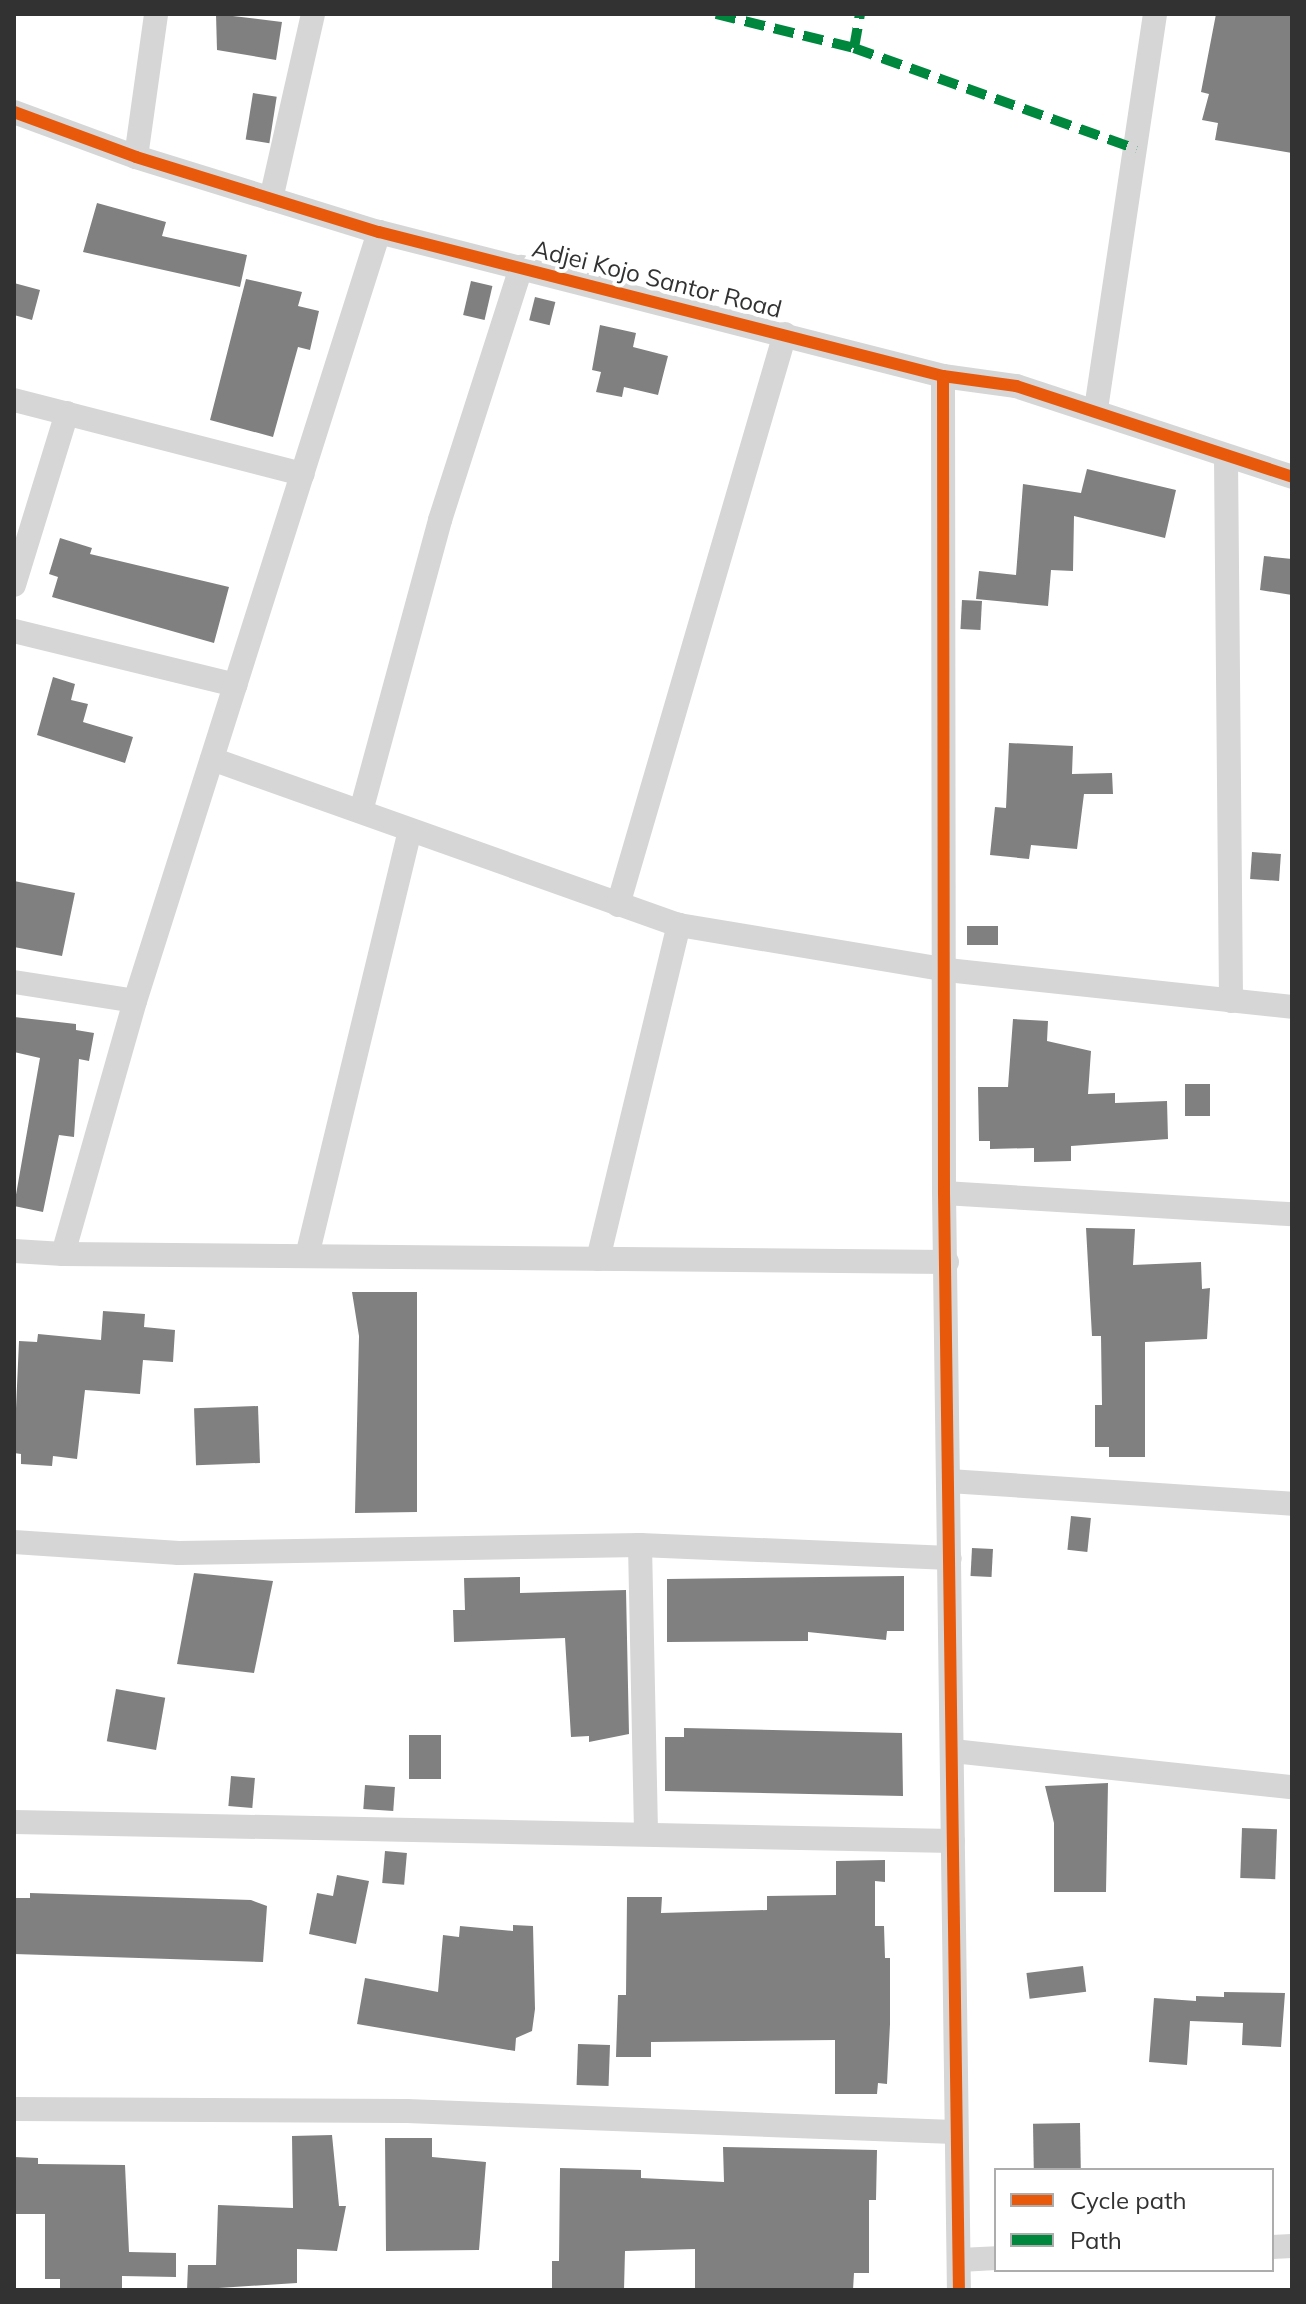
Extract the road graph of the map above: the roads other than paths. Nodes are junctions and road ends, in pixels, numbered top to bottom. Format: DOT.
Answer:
graph roads {
  1 [pos="156,14"];
  2 [pos="313,14"];
  3 [pos="1155,14"];
  4 [pos="14,112"];
  5 [pos="136,157"];
  6 [pos="271,199"];
  7 [pos="379,232"];
  8 [pos="521,267"];
  9 [pos="785,334"];
  10 [pos="943,376"];
  11 [pos="14,400"];
  12 [pos="1096,409"];
  13 [pos="67,413"];
  14 [pos="1226,458"];
  15 [pos="303,474"];
  16 [pos="1292,477"];
  17 [pos="14,585"];
  18 [pos="14,631"];
  19 [pos="235,685"];
  20 [pos="212,759"];
  21 [pos="361,811"];
  22 [pos="409,833"];
  23 [pos="618,905"];
  24 [pos="679,925"];
  25 [pos="947,970"];
  26 [pos="14,982"];
  27 [pos="135,1001"];
  28 [pos="1231,1001"];
  29 [pos="1292,1007"];
  30 [pos="944,1193"];
  31 [pos="1292,1214"];
  32 [pos="14,1251"];
  33 [pos="63,1254"];
  34 [pos="307,1256"];
  35 [pos="598,1259"];
  36 [pos="947,1262"];
  37 [pos="949,1481"];
  38 [pos="1292,1504"];
  39 [pos="14,1542"];
  40 [pos="640,1545"];
  41 [pos="950,1558"];
  42 [pos="953,1751"];
  43 [pos="1292,1787"];
  44 [pos="14,1822"];
  45 [pos="646,1834"];
  46 [pos="953,1841"];
  47 [pos="14,2109"];
  48 [pos="954,2132"];
  49 [pos="994,2258"];
  50 [pos="960,2260"];
  51 [pos="959,2290"];
  1 -- 5 [label="street"];
  2 -- 6 [label="street"];
  3 -- 12 [label="street"];
  4 -- 5 [label="street, Adjei Kojo Santor Road"];
  5 -- 6 [label="street, Adjei Kojo Santor Road"];
  6 -- 7 [label="street, Adjei Kojo Santor Road"];
  7 -- 8 [label="street, Adjei Kojo Santor Road"];
  7 -- 15 [label="street"];
  8 -- 9 [label="street, Adjei Kojo Santor Road"];
  8 -- 21 [label="street"];
  9 -- 10 [label="street, Adjei Kojo Santor Road"];
  9 -- 23 [label="street"];
  10 -- 12 [label="street, Adjei Kojo Santor Road"];
  10 -- 25 [label="street"];
  11 -- 13 [label="street"];
  12 -- 14 [label="street, Adjei Kojo Santor Road"];
  13 -- 15 [label="street"];
  13 -- 17 [label="street"];
  14 -- 16 [label="street, Adjei Kojo Santor Road"];
  14 -- 28 [label="street"];
  15 -- 19 [label="street"];
  18 -- 19 [label="street"];
  19 -- 20 [label="street"];
  20 -- 21 [label="street"];
  20 -- 27 [label="street"];
  21 -- 22 [label="street"];
  22 -- 23 [label="street"];
  22 -- 34 [label="street"];
  23 -- 24 [label="street"];
  24 -- 25 [label="street"];
  24 -- 35 [label="street"];
  25 -- 28 [label="street"];
  25 -- 30 [label="street"];
  26 -- 27 [label="street"];
  27 -- 33 [label="street"];
  28 -- 29 [label="street"];
  30 -- 31 [label="street"];
  30 -- 36 [label="street"];
  32 -- 33 [label="street"];
  33 -- 34 [label="street"];
  34 -- 35 [label="street"];
  35 -- 36 [label="street"];
  36 -- 37 [label="street"];
  37 -- 38 [label="street"];
  37 -- 41 [label="street"];
  39 -- 40 [label="street"];
  40 -- 41 [label="street"];
  40 -- 45 [label="street"];
  41 -- 42 [label="street"];
  42 -- 43 [label="street"];
  42 -- 46 [label="street"];
  44 -- 45 [label="street"];
  45 -- 46 [label="street"];
  46 -- 48 [label="street"];
  47 -- 48 [label="street"];
  48 -- 50 [label="street"];
  49 -- 50 [label="street"];
  50 -- 51 [label="street"];
}
